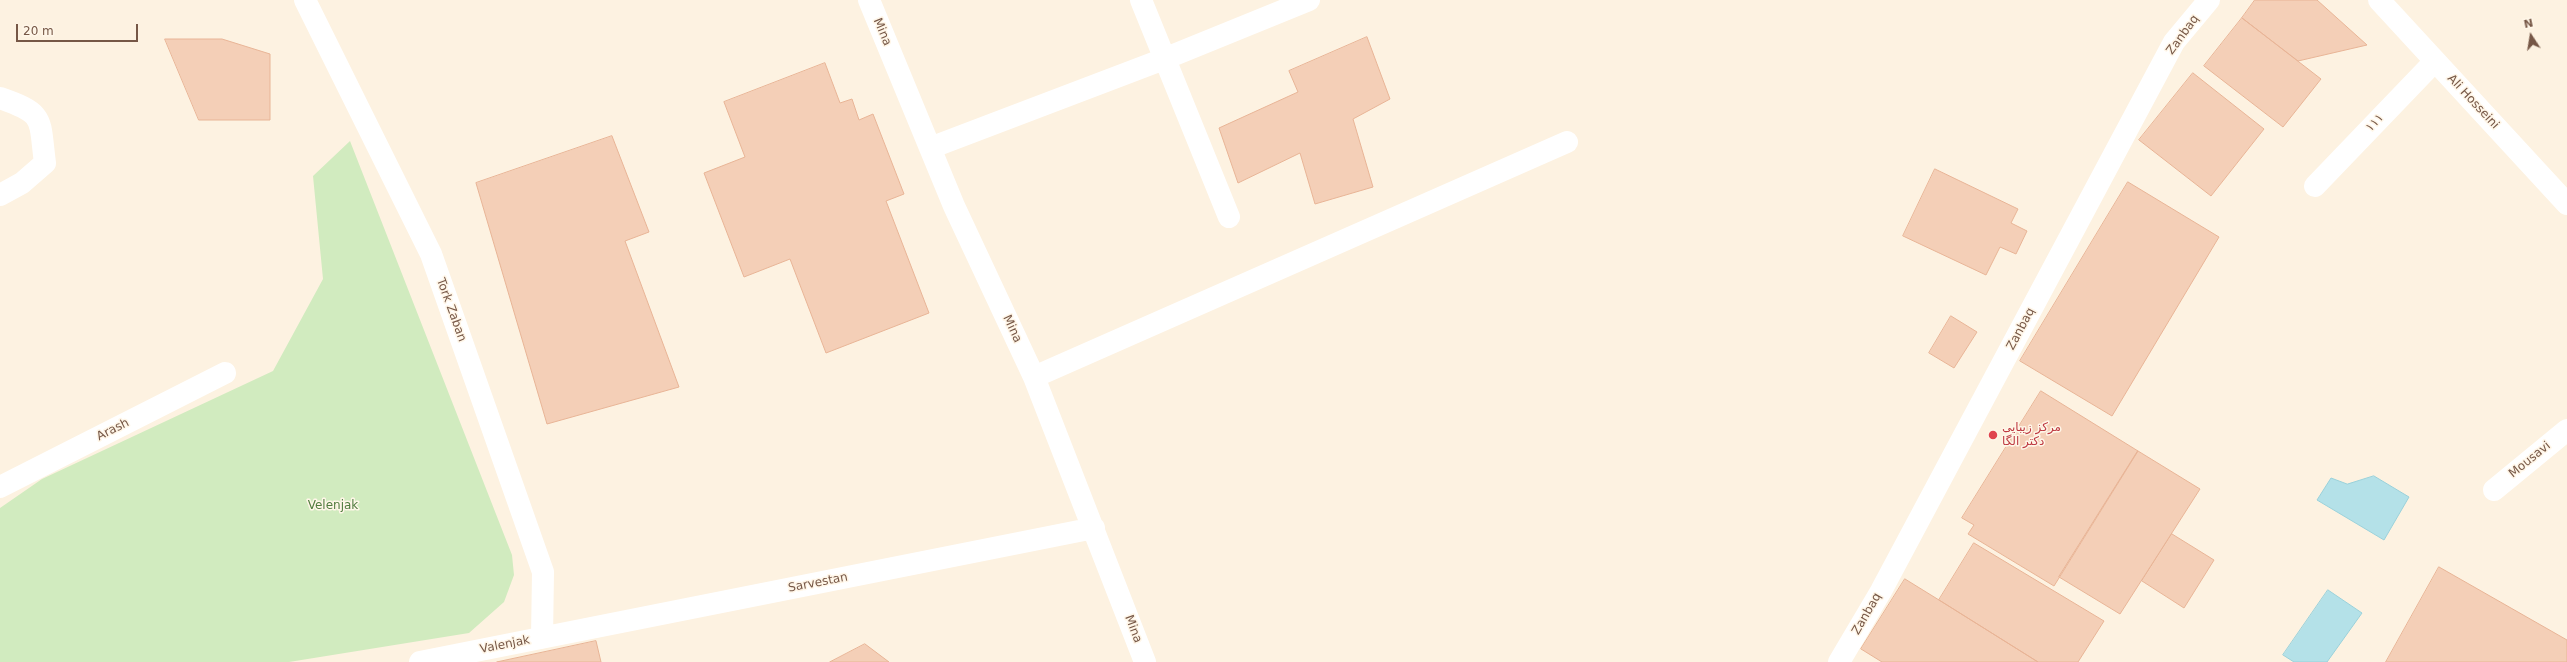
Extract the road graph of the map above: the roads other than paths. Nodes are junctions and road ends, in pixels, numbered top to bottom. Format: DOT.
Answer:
graph roads {
  1 [pos="305,0"];
  2 [pos="869,0"];
  3 [pos="1141,0"];
  4 [pos="1309,0"];
  5 [pos="2210,0"];
  6 [pos="2379,0"];
  7 [pos="1164,59"];
  8 [pos="2435,61"];
  9 [pos="0,98"];
  10 [pos="1567,142"];
  11 [pos="930,148"];
  12 [pos="2315,186"];
  13 [pos="0,195"];
  14 [pos="2567,204"];
  15 [pos="1229,217"];
  16 [pos="225,373"];
  17 [pos="1034,377"];
  18 [pos="2567,430"];
  19 [pos="0,487"];
  20 [pos="2494,490"];
  21 [pos="1094,528"];
  22 [pos="542,638"];
  23 [pos="420,662"];
  24 [pos="1145,662"];
  25 [pos="1839,662"];
  1 -- 22 [label="street, Tork Zaban"];
  2 -- 11 [label="street, Mina"];
  3 -- 7 [label="street"];
  4 -- 7 [label="street"];
  5 -- 25 [label="street, Zanbaq"];
  6 -- 8 [label="street, Ali Hosseini"];
  7 -- 11 [label="street"];
  7 -- 15 [label="street"];
  8 -- 12 [label="street, ۱۱۱"];
  8 -- 14 [label="street, Ali Hosseini"];
  9 -- 13 [label="street"];
  10 -- 17 [label="street"];
  11 -- 17 [label="street, Mina"];
  16 -- 19 [label="street, Arash"];
  17 -- 21 [label="street, Mina"];
  18 -- 20 [label="street, Mousavi"];
  21 -- 22 [label="street, Sarvestan"];
  21 -- 24 [label="street, Mina"];
  22 -- 23 [label="street, Valenjak"];
}
